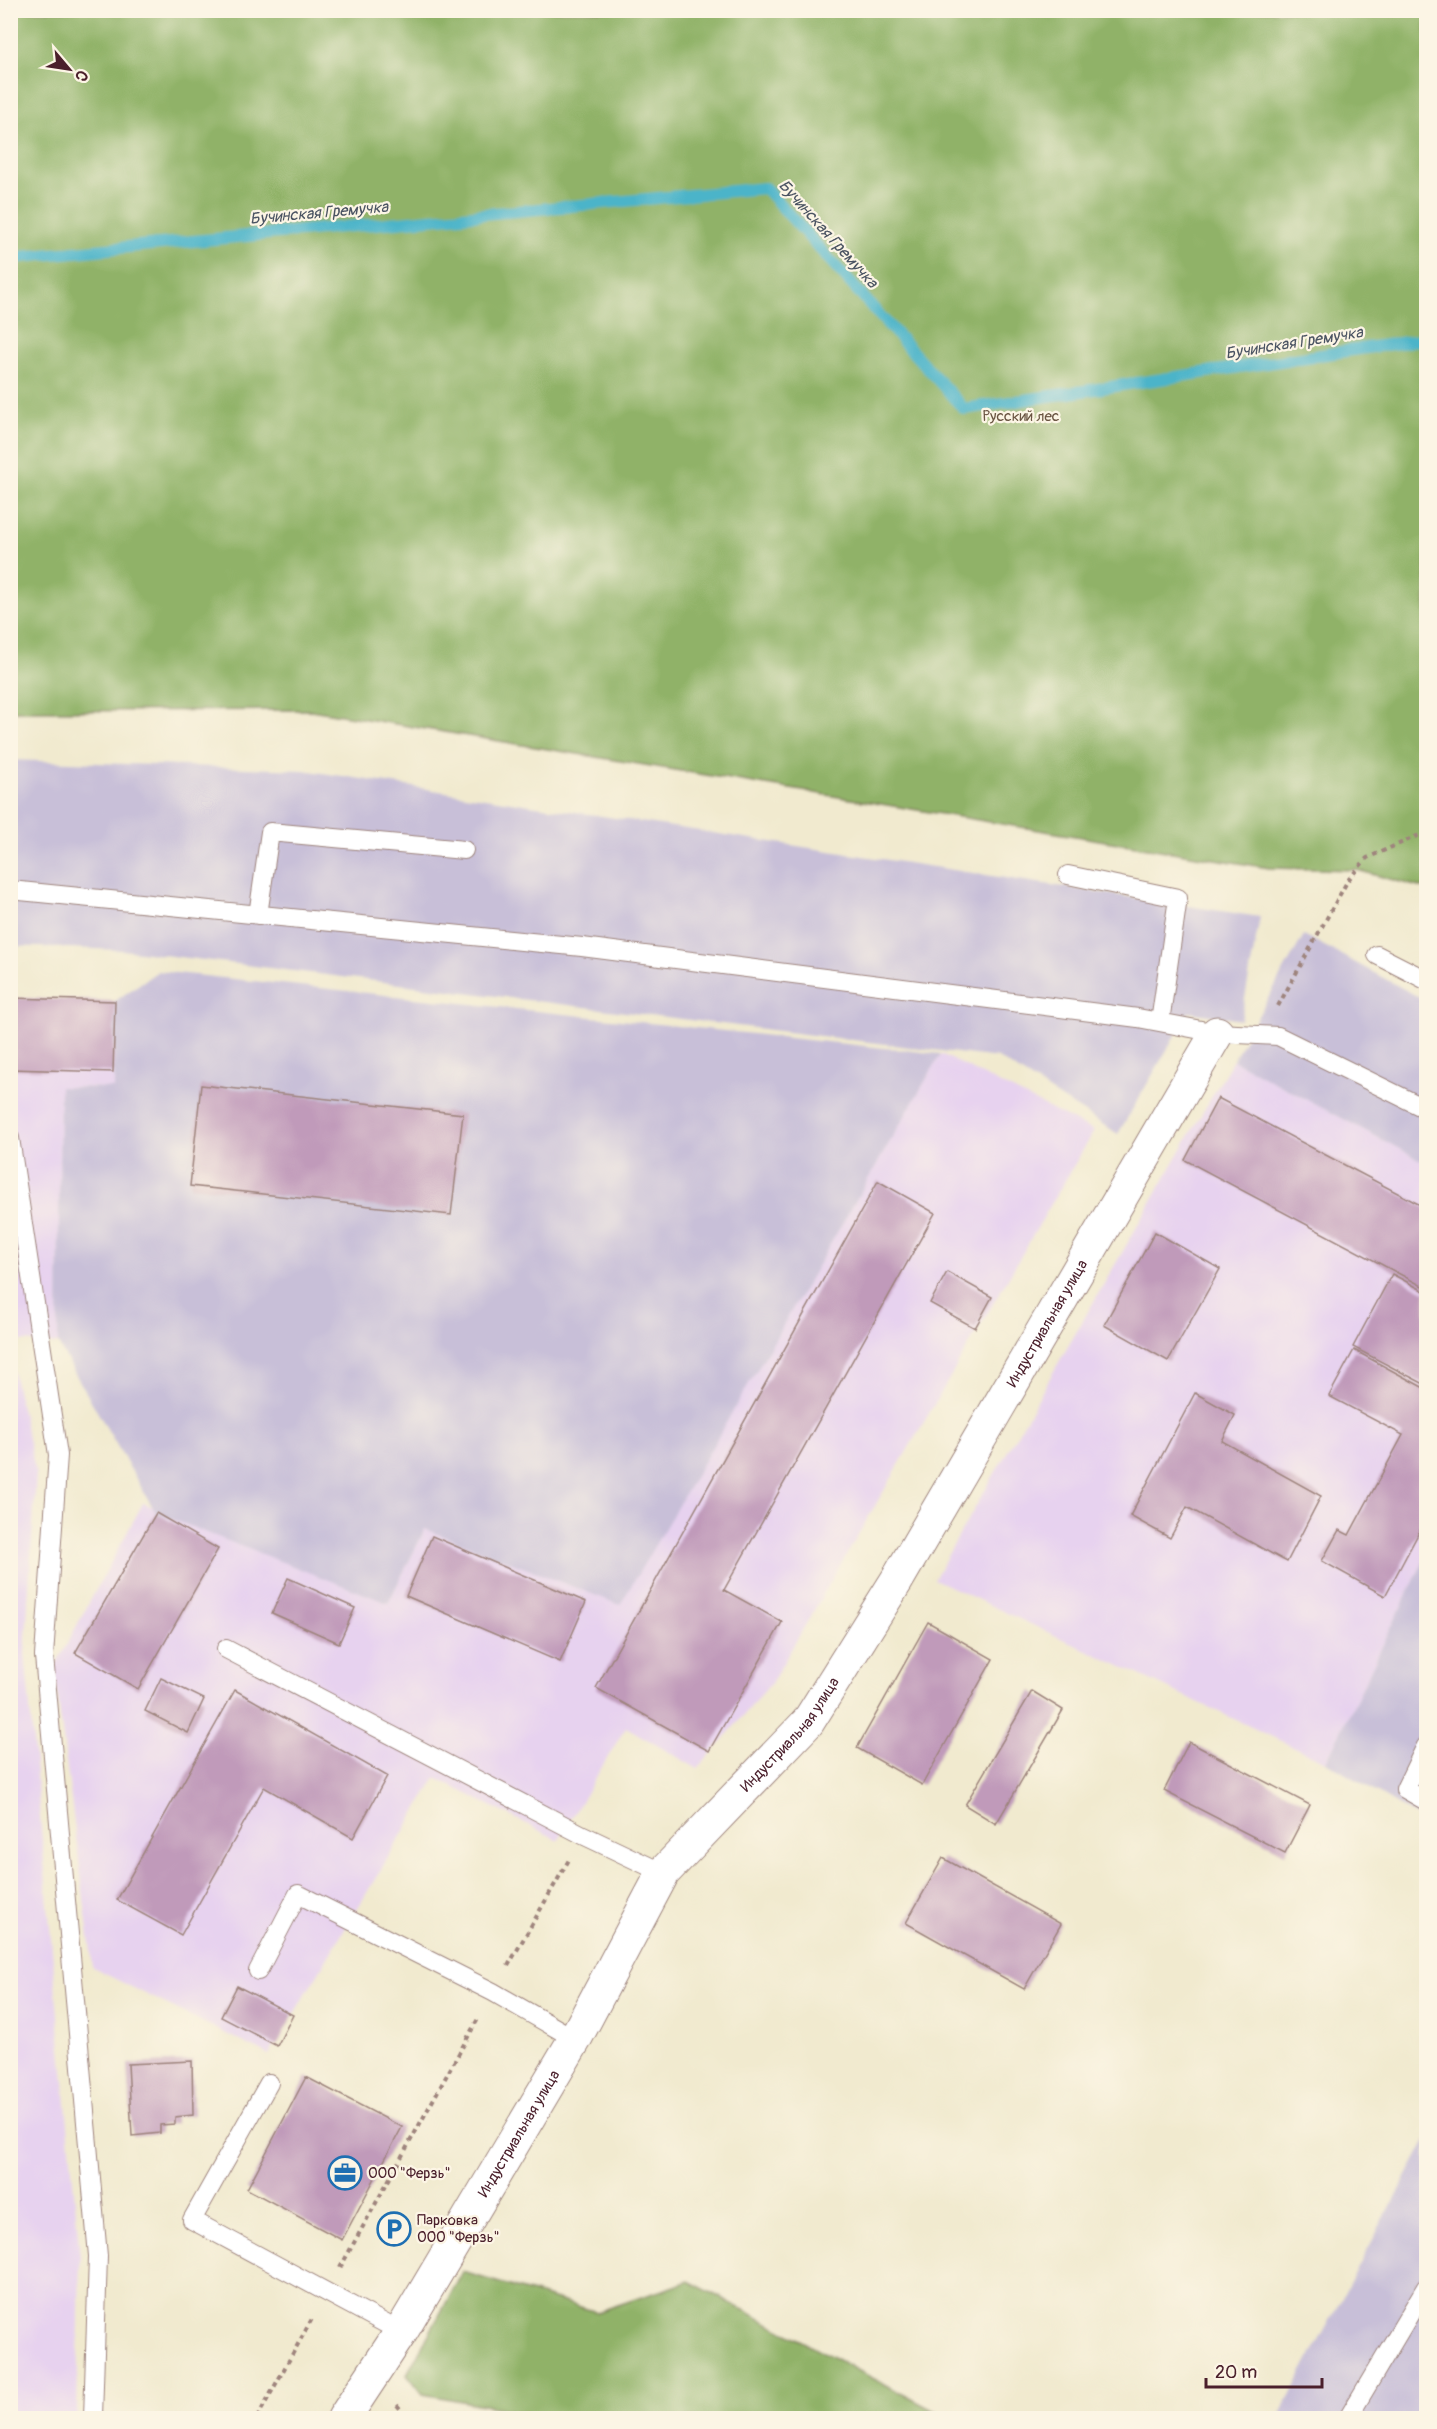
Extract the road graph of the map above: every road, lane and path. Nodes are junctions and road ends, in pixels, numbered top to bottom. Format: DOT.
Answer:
graph roads {
  1 [pos="1426,832"];
  2 [pos="464,850"];
  3 [pos="1068,875"];
  4 [pos="10,890"];
  5 [pos="258,915"];
  6 [pos="1377,956"];
  7 [pos="1426,980"];
  8 [pos="1160,1022"];
  9 [pos="1217,1033"];
  10 [pos="1262,1036"];
  11 [pos="1426,1109"];
  12 [pos="10,1138"];
  13 [pos="226,1649"];
  14 [pos="1426,1746"];
  15 [pos="1426,1801"];
  16 [pos="583,1835"];
  17 [pos="663,1873"];
  18 [pos="258,1971"];
  19 [pos="493,1992"];
  20 [pos="575,2039"];
  21 [pos="269,2083"];
  22 [pos="327,2292"];
  23 [pos="1425,2294"];
  24 [pos="401,2332"];
  25 [pos="394,2401"];
  26 [pos="93,2418"];
  27 [pos="257,2418"];
  28 [pos="344,2418"];
  29 [pos="408,2418"];
  30 [pos="1348,2418"];
  1 -- 10 [label="path"];
  2 -- 5 [label="lane"];
  3 -- 8 [label="lane"];
  4 -- 5 [label="lane"];
  5 -- 8 [label="lane"];
  6 -- 7 [label="lane"];
  8 -- 9 [label="lane"];
  9 -- 10 [label="lane"];
  9 -- 17 [label="street, Индустриальная улица"];
  10 -- 11 [label="lane"];
  12 -- 26 [label="lane"];
  13 -- 16 [label="lane"];
  14 -- 15 [label="lane"];
  16 -- 17 [label="lane"];
  16 -- 19 [label="path"];
  17 -- 20 [label="street, Индустриальная улица"];
  18 -- 19 [label="lane"];
  19 -- 20 [label="lane"];
  19 -- 22 [label="path"];
  20 -- 24 [label="street, Индустриальная улица"];
  21 -- 22 [label="lane"];
  22 -- 24 [label="lane"];
  22 -- 27 [label="path"];
  23 -- 30 [label="lane"];
  24 -- 28 [label="street, Индустриальная улица"];
  25 -- 29 [label="path"];
}
